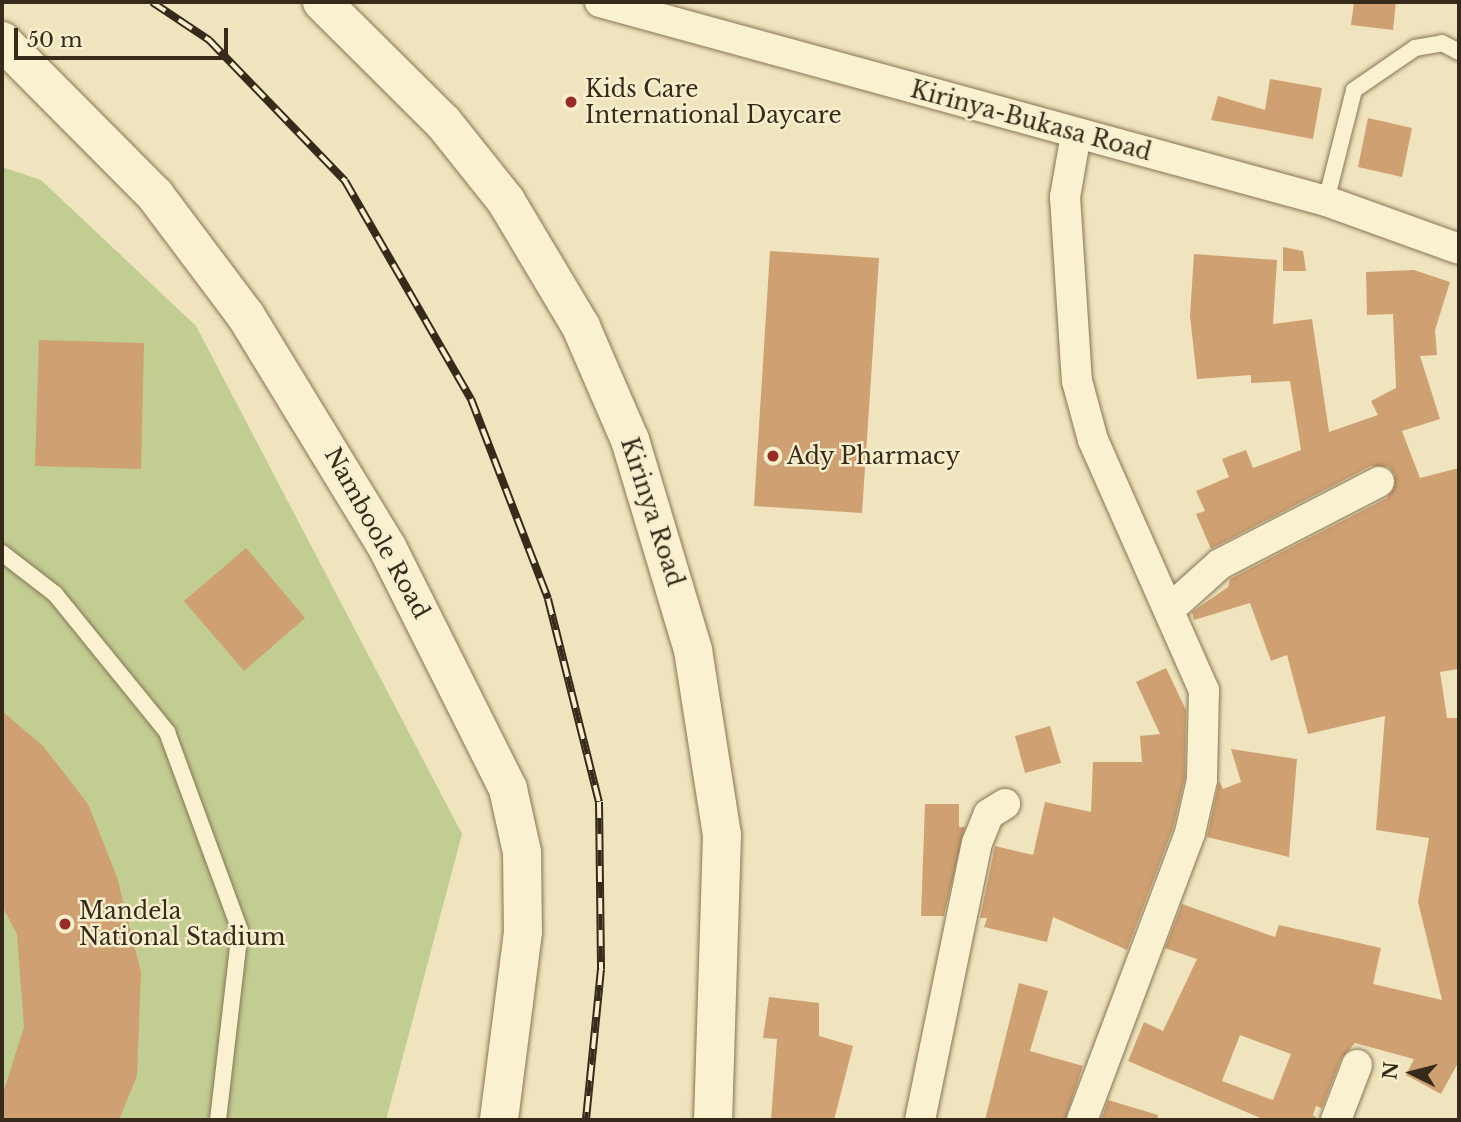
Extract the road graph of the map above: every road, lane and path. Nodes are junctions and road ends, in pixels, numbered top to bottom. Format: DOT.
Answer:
graph roads {
  1 [pos="322,2"];
  2 [pos="600,2"];
  3 [pos="2,41"];
  4 [pos="1459,52"];
  5 [pos="1076,134"];
  6 [pos="1326,201"];
  7 [pos="1459,249"];
  8 [pos="1379,482"];
  9 [pos="2,553"];
  10 [pos="1172,607"];
  11 [pos="1005,804"];
  12 [pos="1357,1065"];
  13 [pos="218,1120"];
  14 [pos="499,1120"];
  15 [pos="713,1120"];
  16 [pos="920,1120"];
  17 [pos="1082,1120"];
  18 [pos="1336,1120"];
  1 -- 15 [label="street, Kirinya Road"];
  2 -- 5 [label="street, Kirinya-Bukasa Road"];
  3 -- 14 [label="street, Namboole Road"];
  4 -- 6 [label="lane"];
  5 -- 6 [label="street, Kirinya-Bukasa Road"];
  5 -- 10 [label="street"];
  6 -- 7 [label="street, Kirinya-Bukasa Road"];
  8 -- 10 [label="street"];
  9 -- 13 [label="lane"];
  10 -- 17 [label="street"];
  11 -- 16 [label="street"];
  12 -- 18 [label="street"];
}
